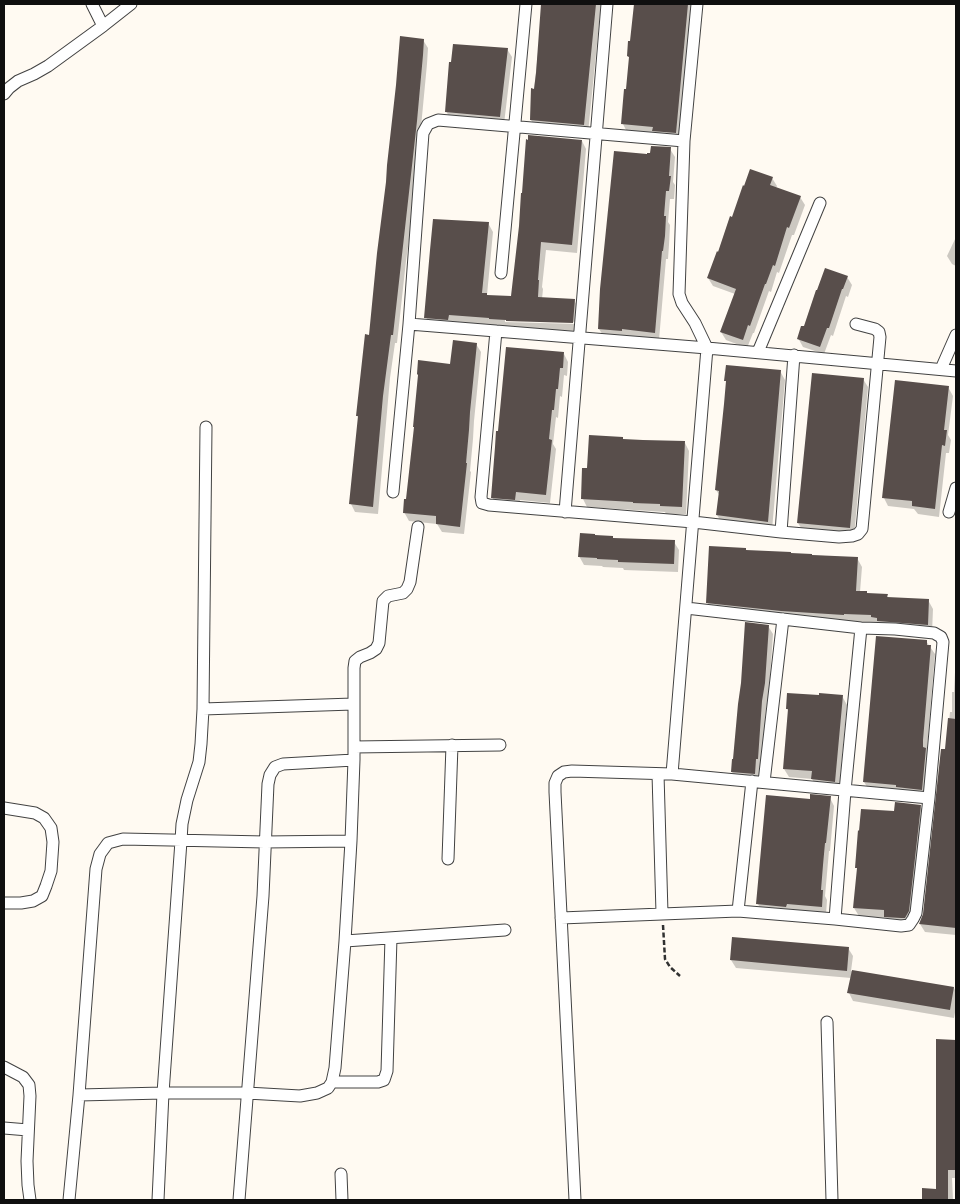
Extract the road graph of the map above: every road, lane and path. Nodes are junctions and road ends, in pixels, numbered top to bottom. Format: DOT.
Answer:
graph roads {
  1 [pos="92,4"];
  2 [pos="131,4"];
  3 [pos="526,4"];
  4 [pos="607,4"];
  5 [pos="697,4"];
  6 [pos="103,26"];
  7 [pos="4,94"];
  8 [pos="514,126"];
  9 [pos="597,133"];
  10 [pos="684,141"];
  11 [pos="820,203"];
  12 [pos="501,273"];
  13 [pos="409,324"];
  14 [pos="856,324"];
  15 [pos="496,331"];
  16 [pos="956,335"];
  17 [pos="579,337"];
  18 [pos="707,348"];
  19 [pos="758,352"];
  20 [pos="794,355"];
  21 [pos="877,363"];
  22 [pos="941,369"];
  23 [pos="956,371"];
  24 [pos="206,427"];
  25 [pos="956,488"];
  26 [pos="393,492"];
  27 [pos="565,512"];
  28 [pos="949,512"];
  29 [pos="693,522"];
  30 [pos="418,527"];
  31 [pos="781,532"];
  32 [pos="686,608"];
  33 [pos="782,619"];
  34 [pos="861,628"];
  35 [pos="353,704"];
  36 [pos="203,709"];
  37 [pos="452,745"];
  38 [pos="500,745"];
  39 [pos="354,746"];
  40 [pos="354,760"];
  41 [pos="658,774"];
  42 [pos="672,774"];
  43 [pos="758,782"];
  44 [pos="845,791"];
  45 [pos="929,798"];
  46 [pos="4,808"];
  47 [pos="181,841"];
  48 [pos="351,841"];
  49 [pos="265,842"];
  50 [pos="448,859"];
  51 [pos="4,903"];
  52 [pos="738,911"];
  53 [pos="662,914"];
  54 [pos="561,918"];
  55 [pos="835,919"];
  56 [pos="505,930"];
  57 [pos="391,938"];
  58 [pos="346,941"];
  59 [pos="680,976"];
  60 [pos="827,1022"];
  61 [pos="4,1068"];
  62 [pos="332,1082"];
  63 [pos="163,1093"];
  64 [pos="247,1094"];
  65 [pos="79,1095"];
  66 [pos="4,1128"];
  67 [pos="28,1130"];
  68 [pos="341,1174"];
  69 [pos="30,1200"];
  70 [pos="70,1200"];
  71 [pos="158,1200"];
  72 [pos="239,1200"];
  73 [pos="342,1200"];
  74 [pos="574,1200"];
  75 [pos="832,1200"];
  1 -- 6 [label="street"];
  2 -- 6 [label="street"];
  3 -- 8 [label="street"];
  4 -- 9 [label="street"];
  5 -- 10 [label="street"];
  6 -- 7 [label="street"];
  8 -- 9 [label="street"];
  8 -- 12 [label="street"];
  8 -- 13 [label="street"];
  9 -- 10 [label="street"];
  9 -- 17 [label="street"];
  10 -- 18 [label="street"];
  11 -- 19 [label="street"];
  13 -- 15 [label="street"];
  13 -- 26 [label="street"];
  14 -- 21 [label="street"];
  15 -- 17 [label="street"];
  15 -- 27 [label="street"];
  16 -- 22 [label="street"];
  17 -- 18 [label="street"];
  17 -- 27 [label="street"];
  18 -- 19 [label="street"];
  18 -- 29 [label="street"];
  19 -- 20 [label="street"];
  20 -- 21 [label="street"];
  20 -- 31 [label="street"];
  21 -- 22 [label="street"];
  21 -- 31 [label="street"];
  22 -- 23 [label="street"];
  24 -- 36 [label="street"];
  25 -- 28 [label="street"];
  27 -- 29 [label="street"];
  29 -- 31 [label="street"];
  29 -- 32 [label="street"];
  30 -- 35 [label="street"];
  32 -- 33 [label="street"];
  32 -- 42 [label="street"];
  33 -- 34 [label="street"];
  33 -- 43 [label="street"];
  34 -- 44 [label="street"];
  34 -- 45 [label="street"];
  35 -- 36 [label="street"];
  35 -- 39 [label="street"];
  36 -- 47 [label="street"];
  37 -- 38 [label="street"];
  37 -- 39 [label="street"];
  37 -- 50 [label="street"];
  39 -- 40 [label="street"];
  40 -- 48 [label="street"];
  40 -- 49 [label="street"];
  41 -- 42 [label="street"];
  41 -- 53 [label="street"];
  41 -- 54 [label="street"];
  42 -- 43 [label="street"];
  43 -- 44 [label="street"];
  43 -- 52 [label="street"];
  44 -- 45 [label="street"];
  44 -- 55 [label="street"];
  45 -- 55 [label="street"];
  46 -- 51 [label="street"];
  47 -- 49 [label="street"];
  47 -- 63 [label="street"];
  47 -- 65 [label="street"];
  48 -- 49 [label="street"];
  48 -- 58 [label="street"];
  49 -- 64 [label="street"];
  52 -- 53 [label="street"];
  52 -- 55 [label="street"];
  53 -- 54 [label="street"];
  53 -- 59 [label="path"];
  54 -- 74 [label="street"];
  56 -- 57 [label="street"];
  57 -- 58 [label="street"];
  57 -- 62 [label="street"];
  58 -- 62 [label="street"];
  60 -- 75 [label="street"];
  61 -- 67 [label="street"];
  62 -- 64 [label="street"];
  63 -- 64 [label="street"];
  63 -- 65 [label="street"];
  63 -- 71 [label="street"];
  64 -- 72 [label="street"];
  65 -- 70 [label="street"];
  66 -- 67 [label="street"];
  67 -- 69 [label="street"];
  68 -- 73 [label="street"];
}
